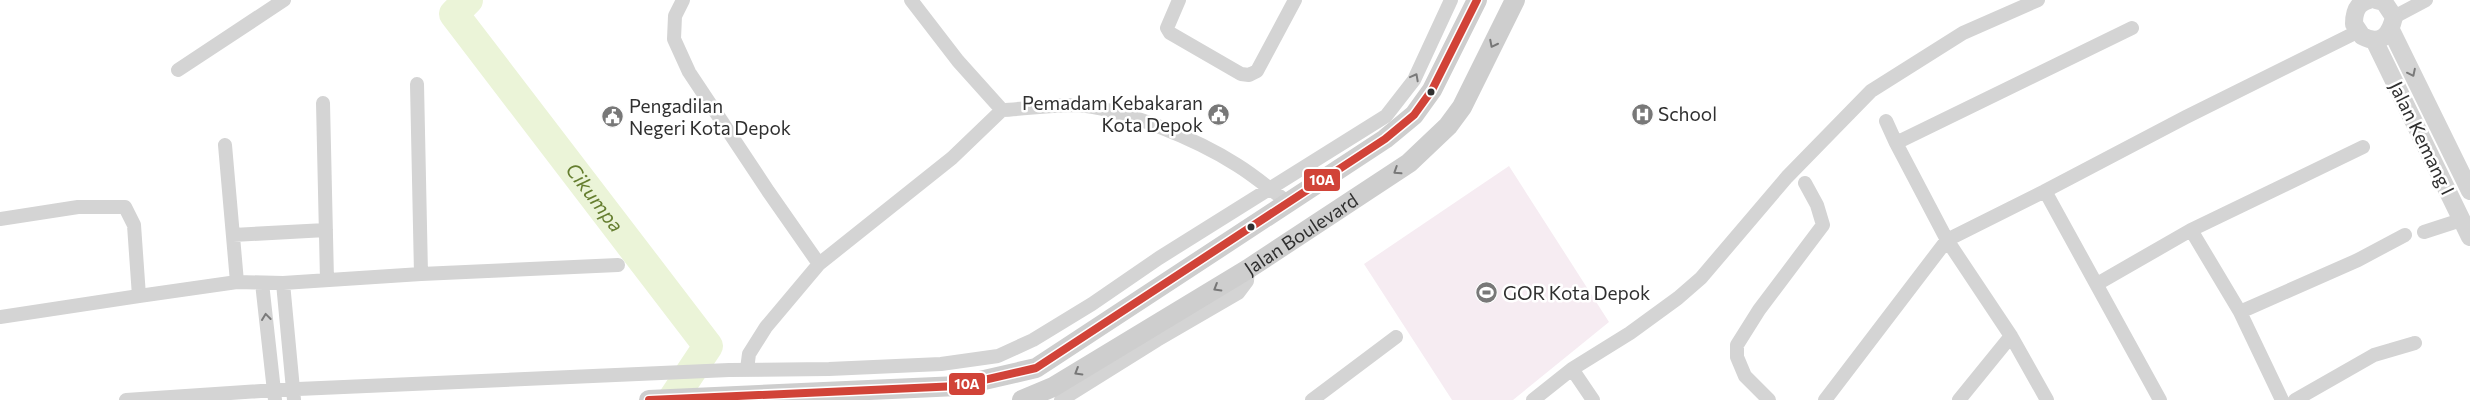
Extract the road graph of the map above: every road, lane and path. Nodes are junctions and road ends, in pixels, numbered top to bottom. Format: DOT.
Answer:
graph roads {
  1 [pos="284,0"];
  2 [pos="683,0"];
  3 [pos="911,0"];
  4 [pos="1179,0"];
  5 [pos="1295,0"];
  6 [pos="1451,0"];
  7 [pos="1477,0"];
  8 [pos="1515,0"];
  9 [pos="2038,0"];
  10 [pos="2426,0"];
  11 [pos="2383,6"];
  12 [pos="2352,16"];
  13 [pos="2132,28"];
  14 [pos="2374,40"];
  15 [pos="178,70"];
  16 [pos="417,84"];
  17 [pos="323,102"];
  18 [pos="1002,110"];
  19 [pos="1886,121"];
  20 [pos="1896,143"];
  21 [pos="225,146"];
  22 [pos="2362,147"];
  23 [pos="1323,181"];
  24 [pos="1806,183"];
  25 [pos="1269,189"];
  26 [pos="2045,191"];
  27 [pos="2470,191"];
  28 [pos="1289,203"];
  29 [pos="1345,206"];
  30 [pos="0,219"];
  31 [pos="2461,220"];
  32 [pos="326,230"];
  33 [pos="2191,230"];
  34 [pos="2424,232"];
  35 [pos="233,235"];
  36 [pos="2405,235"];
  37 [pos="2470,237"];
  38 [pos="1947,240"];
  39 [pos="819,264"];
  40 [pos="618,265"];
  41 [pos="1248,269"];
  42 [pos="421,274"];
  43 [pos="327,280"];
  44 [pos="236,282"];
  45 [pos="262,283"];
  46 [pos="283,283"];
  47 [pos="2097,284"];
  48 [pos="139,296"];
  49 [pos="2240,312"];
  50 [pos="0,317"];
  51 [pos="2011,336"];
  52 [pos="288,337"];
  53 [pos="1396,337"];
  54 [pos="269,339"];
  55 [pos="2399,347"];
  56 [pos="747,369"];
  57 [pos="1572,369"];
  58 [pos="275,395"];
  59 [pos="294,395"];
  60 [pos="126,400"];
  61 [pos="649,400"];
  62 [pos="1022,400"];
  63 [pos="1061,400"];
  64 [pos="1312,400"];
  65 [pos="1533,400"];
  66 [pos="1593,400"];
  67 [pos="1769,400"];
  68 [pos="1825,400"];
  69 [pos="1959,400"];
  70 [pos="2047,400"];
  71 [pos="2160,400"];
  72 [pos="2282,400"];
  73 [pos="2295,400"];
  1 -- 15 [label="street"];
  2 -- 39 [label="street"];
  3 -- 18 [label="street"];
  4 -- 5 [label="street"];
  25 -- 6 [label="street, one-way"];
  7 -- 23 [label="main road, Jalan Boulevard"];
  8 -- 29 [label="main road, Jalan Boulevard, one-way"];
  9 -- 57 [label="street"];
  10 -- 11 [label="street"];
  11 -- 12 [label="street"];
  11 -- 14 [label="street"];
  11 -- 27 [label="street, Jalan Kemang I, one-way"];
  12 -- 14 [label="street"];
  12 -- 26 [label="street"];
  13 -- 20 [label="street"];
  14 -- 31 [label="street, Jalan Kemang I"];
  16 -- 42 [label="street"];
  17 -- 32 [label="street"];
  18 -- 25 [label="street"];
  18 -- 39 [label="street"];
  19 -- 20 [label="street"];
  20 -- 38 [label="street"];
  21 -- 35 [label="street"];
  22 -- 33 [label="street"];
  23 -- 28 [label="main road, Jalan Boulevard"];
  23 -- 29 [label="main road"];
  24 -- 67 [label="street"];
  25 -- 28 [label="street"];
  25 -- 56 [label="street"];
  26 -- 38 [label="street"];
  26 -- 47 [label="street"];
  28 -- 61 [label="main road, Jalan Boulevard"];
  29 -- 41 [label="main road, Jalan Boulevard"];
  30 -- 48 [label="street"];
  31 -- 34 [label="street"];
  31 -- 37 [label="street, Jalan Kemang I"];
  32 -- 35 [label="street"];
  32 -- 43 [label="street"];
  33 -- 47 [label="street"];
  33 -- 49 [label="street"];
  35 -- 44 [label="street"];
  36 -- 49 [label="street"];
  38 -- 51 [label="street"];
  38 -- 68 [label="street"];
  39 -- 56 [label="street"];
  40 -- 42 [label="street"];
  41 -- 62 [label="main road, Jalan Boulevard, one-way"];
  41 -- 63 [label="street"];
  42 -- 43 [label="street"];
  43 -- 46 [label="street"];
  44 -- 45 [label="street"];
  44 -- 48 [label="street"];
  45 -- 46 [label="street"];
  54 -- 45 [label="street, one-way"];
  46 -- 52 [label="street"];
  47 -- 71 [label="street"];
  48 -- 50 [label="street"];
  49 -- 72 [label="street"];
  51 -- 69 [label="street"];
  51 -- 70 [label="street"];
  52 -- 54 [label="street"];
  52 -- 59 [label="street"];
  53 -- 64 [label="street"];
  54 -- 58 [label="street"];
  55 -- 73 [label="street"];
  56 -- 59 [label="street"];
  57 -- 65 [label="street"];
  57 -- 66 [label="street"];
  58 -- 59 [label="street"];
  58 -- 60 [label="street"];
}
